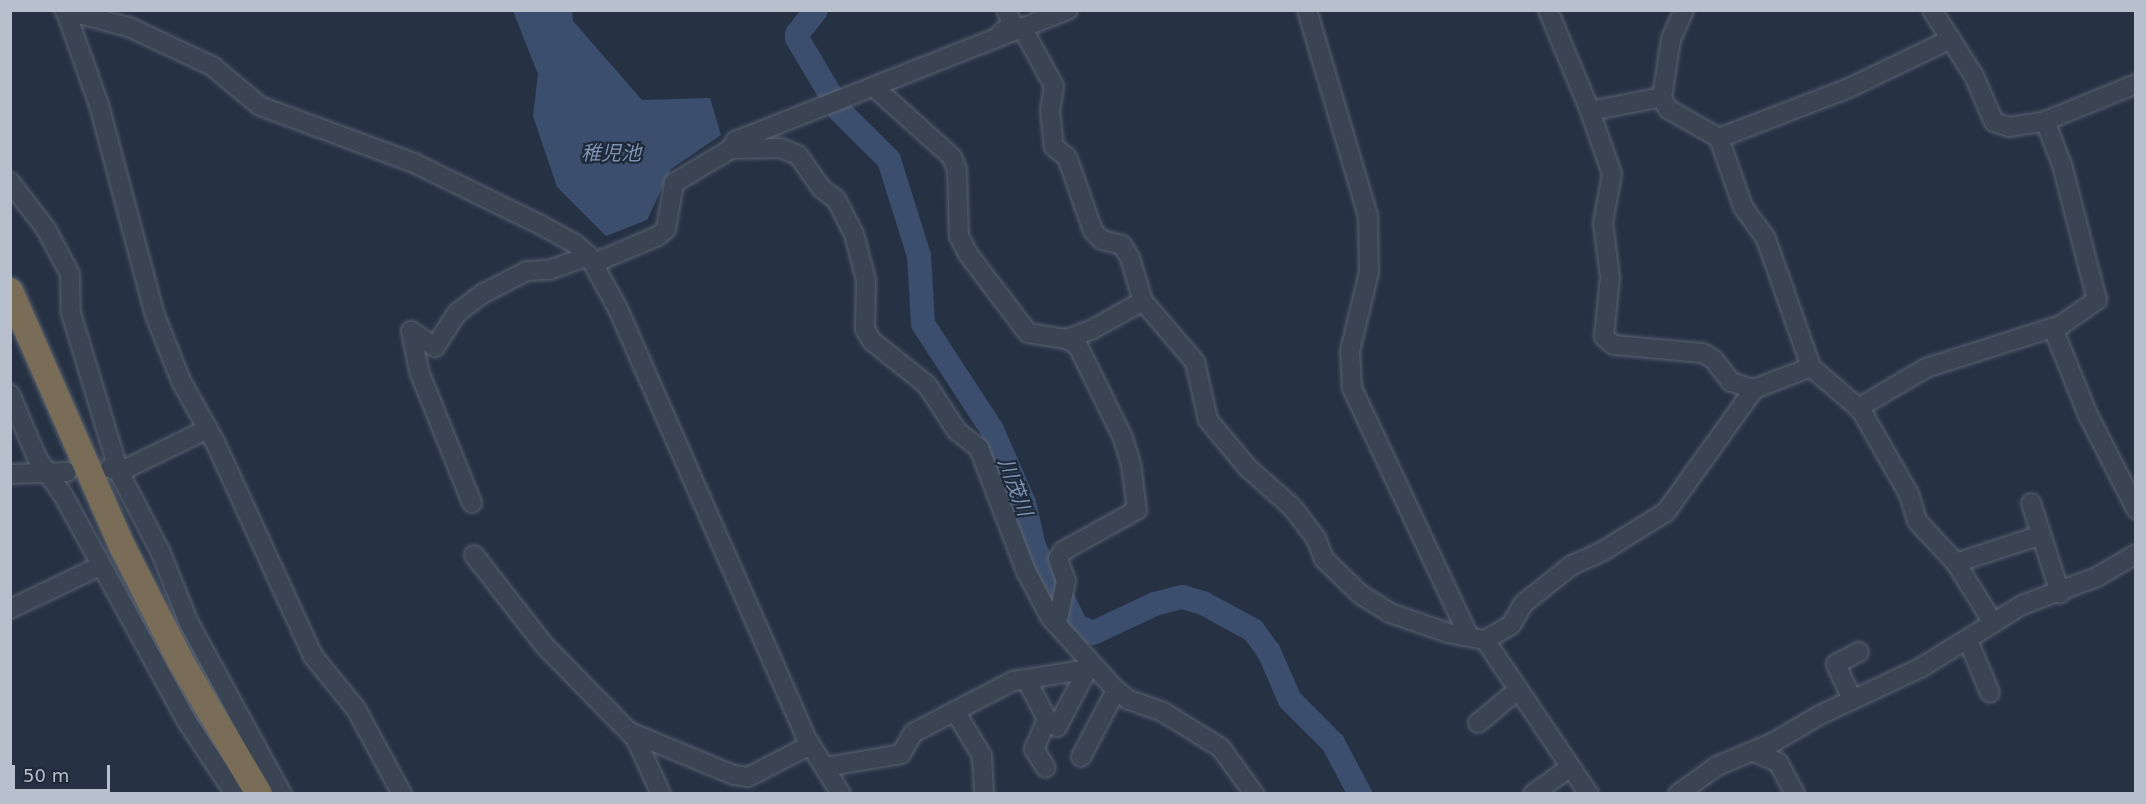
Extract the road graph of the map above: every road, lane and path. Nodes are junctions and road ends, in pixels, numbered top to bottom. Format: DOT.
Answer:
graph roads {
  1 [pos="1006,10"];
  2 [pos="1068,10"];
  3 [pos="1307,10"];
  4 [pos="1548,10"];
  5 [pos="1684,10"];
  6 [pos="1932,10"];
  7 [pos="65,11"];
  8 [pos="1023,29"];
  9 [pos="1951,39"];
  10 [pos="991,42"];
  11 [pos="2136,84"];
  12 [pos="874,87"];
  13 [pos="1662,97"];
  14 [pos="1590,111"];
  15 [pos="2045,121"];
  16 [pos="1719,138"];
  17 [pos="731,149"];
  18 [pos="10,182"];
  19 [pos="591,259"];
  20 [pos="10,291"];
  21 [pos="1143,301"];
  22 [pos="2053,328"];
  23 [pos="1067,339"];
  24 [pos="1811,368"];
  25 [pos="1754,388"];
  26 [pos="10,394"];
  27 [pos="1858,408"];
  28 [pos="208,429"];
  29 [pos="112,469"];
  30 [pos="47,472"];
  31 [pos="67,472"];
  32 [pos="10,474"];
  33 [pos="472,503"];
  34 [pos="2031,503"];
  35 [pos="2136,509"];
  36 [pos="2041,535"];
  37 [pos="2136,554"];
  38 [pos="474,555"];
  39 [pos="1956,563"];
  40 [pos="100,566"];
  41 [pos="2060,593"];
  42 [pos="10,609"];
  43 [pos="1997,620"];
  44 [pos="1057,624"];
  45 [pos="1477,637"];
  46 [pos="1968,640"];
  47 [pos="1859,652"];
  48 [pos="1091,669"];
  49 [pos="1026,678"];
  50 [pos="1116,690"];
  51 [pos="1518,690"];
  52 [pos="1990,693"];
  53 [pos="1852,699"];
  54 [pos="955,711"];
  55 [pos="1478,723"];
  56 [pos="1057,726"];
  57 [pos="630,732"];
  58 [pos="810,745"];
  59 [pos="1754,752"];
  60 [pos="1081,757"];
  61 [pos="825,767"];
  62 [pos="1570,767"];
  63 [pos="1046,768"];
  64 [pos="250,789"];
  65 [pos="282,794"];
  66 [pos="402,794"];
  67 [pos="661,794"];
  68 [pos="842,794"];
  69 [pos="984,794"];
  70 [pos="1254,794"];
  71 [pos="1533,794"];
  72 [pos="1589,794"];
  73 [pos="1678,794"];
  74 [pos="1795,794"];
  1 -- 10 [label="street"];
  2 -- 8 [label="street"];
  3 -- 45 [label="street"];
  4 -- 14 [label="street"];
  5 -- 13 [label="street"];
  6 -- 9 [label="street"];
  7 -- 19 [label="street"];
  7 -- 28 [label="street"];
  8 -- 10 [label="street"];
  8 -- 21 [label="street"];
  9 -- 15 [label="street"];
  9 -- 16 [label="street"];
  10 -- 12 [label="street"];
  11 -- 15 [label="street"];
  12 -- 17 [label="street"];
  12 -- 23 [label="street"];
  13 -- 14 [label="street"];
  13 -- 16 [label="street"];
  14 -- 25 [label="street"];
  15 -- 22 [label="street"];
  16 -- 24 [label="street"];
  17 -- 19 [label="street"];
  17 -- 44 [label="street"];
  18 -- 29 [label="street"];
  19 -- 33 [label="street"];
  19 -- 58 [label="street"];
  20 -- 64 [label="highway"];
  21 -- 23 [label="street"];
  21 -- 45 [label="street"];
  22 -- 27 [label="street"];
  22 -- 35 [label="street"];
  23 -- 44 [label="street"];
  24 -- 25 [label="street"];
  24 -- 27 [label="street"];
  25 -- 45 [label="street"];
  26 -- 30 [label="street"];
  27 -- 39 [label="street"];
  28 -- 29 [label="street"];
  28 -- 66 [label="street"];
  29 -- 65 [label="street"];
  30 -- 31 [label="street"];
  30 -- 32 [label="street"];
  30 -- 40 [label="street"];
  34 -- 36 [label="street"];
  36 -- 39 [label="street"];
  36 -- 41 [label="street"];
  37 -- 41 [label="street"];
  38 -- 57 [label="street"];
  39 -- 43 [label="street"];
  40 -- 42 [label="street"];
  40 -- 64 [label="street"];
  41 -- 43 [label="street"];
  43 -- 46 [label="street"];
  44 -- 48 [label="street"];
  45 -- 51 [label="street"];
  46 -- 52 [label="street"];
  46 -- 53 [label="street"];
  47 -- 53 [label="street"];
  48 -- 49 [label="street"];
  48 -- 50 [label="street"];
  48 -- 56 [label="street"];
  49 -- 54 [label="street"];
  49 -- 63 [label="street"];
  50 -- 60 [label="street"];
  50 -- 70 [label="street"];
  51 -- 55 [label="street"];
  51 -- 62 [label="street"];
  53 -- 59 [label="street"];
  54 -- 61 [label="street"];
  54 -- 69 [label="street"];
  57 -- 58 [label="street"];
  57 -- 67 [label="street"];
  58 -- 61 [label="street"];
  59 -- 73 [label="street"];
  59 -- 74 [label="street"];
  61 -- 68 [label="street"];
  62 -- 71 [label="street"];
  62 -- 72 [label="street"];
}
